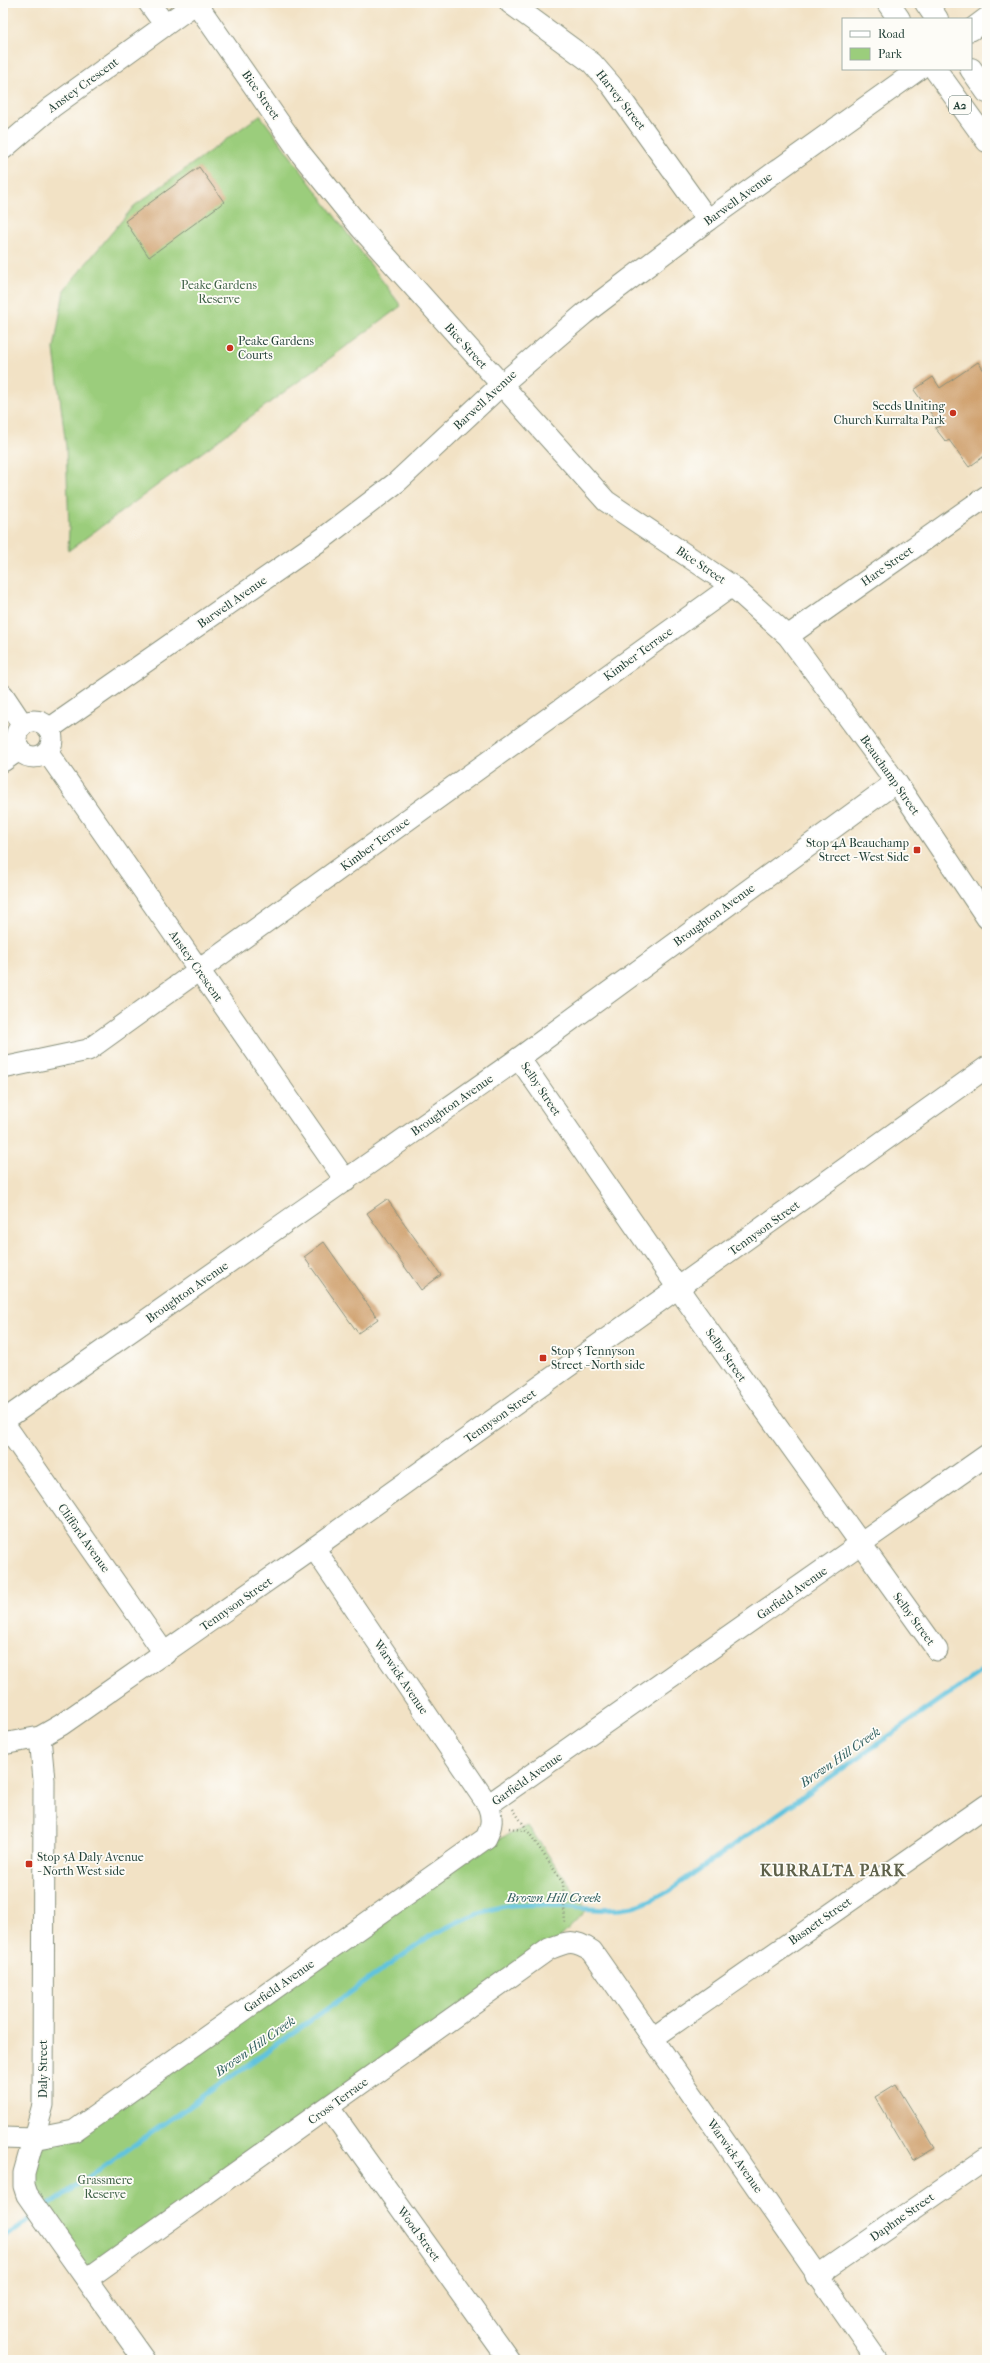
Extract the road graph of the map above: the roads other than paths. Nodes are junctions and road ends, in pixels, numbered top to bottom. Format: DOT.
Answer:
graph roads {
  1 [pos="149,3"];
  2 [pos="196,3"];
  3 [pos="510,3"];
  4 [pos="888,3"];
  5 [pos="926,3"];
  6 [pos="898,18"];
  7 [pos="936,18"];
  8 [pos="987,18"];
  9 [pos="165,25"];
  10 [pos="972,29"];
  11 [pos="919,70"];
  12 [pos="936,70"];
  13 [pos="972,70"];
  14 [pos="986,89"];
  15 [pos="987,141"];
  16 [pos="3,149"];
  17 [pos="708,220"];
  18 [pos="501,385"];
  19 [pos="987,496"];
  20 [pos="732,586"];
  21 [pos="788,636"];
  22 [pos="3,695"];
  23 [pos="24,725"];
  24 [pos="49,729"];
  25 [pos="20,749"];
  26 [pos="46,752"];
  27 [pos="3,761"];
  28 [pos="896,782"];
  29 [pos="987,918"];
  30 [pos="199,970"];
  31 [pos="519,1058"];
  32 [pos="987,1067"];
  33 [pos="3,1068"];
  34 [pos="346,1181"];
  35 [pos="678,1289"];
  36 [pos="3,1422"];
  37 [pos="987,1455"];
  38 [pos="860,1545"];
  39 [pos="314,1548"];
  40 [pos="936,1650"];
  41 [pos="165,1654"];
  42 [pos="40,1738"];
  43 [pos="3,1744"];
  44 [pos="496,1800"];
  45 [pos="987,1805"];
  46 [pos="592,1952"];
  47 [pos="653,2038"];
  48 [pos="329,2108"];
  49 [pos="3,2138"];
  50 [pos="33,2139"];
  51 [pos="987,2158"];
  52 [pos="818,2276"];
  53 [pos="87,2279"];
  54 [pos="144,2360"];
  55 [pos="509,2360"];
  56 [pos="878,2360"];
  1 -- 9 [label="street"];
  2 -- 9 [label="street, Anstey Crescent"];
  2 -- 18 [label="street, Bice Street"];
  3 -- 17 [label="street, Harvey Street"];
  4 -- 6 [label="highway"];
  5 -- 7 [label="highway"];
  8 -- 10 [label="street"];
  9 -- 16 [label="street, Anstey Crescent"];
  11 -- 17 [label="street, Barwell Avenue"];
  12 -- 15 [label="highway, A2"];
  13 -- 14 [label="highway, A2"];
  17 -- 18 [label="street, Barwell Avenue"];
  18 -- 20 [label="street, Bice Street"];
  18 -- 24 [label="street, Barwell Avenue"];
  19 -- 21 [label="street, Hare Street"];
  20 -- 21 [label="street, Bice Street"];
  20 -- 30 [label="street, Kimber Terrace"];
  21 -- 28 [label="street, Beauchamp Street"];
  22 -- 23 [label="street"];
  23 -- 24 [label="street"];
  23 -- 25 [label="street"];
  24 -- 26 [label="street"];
  25 -- 26 [label="street"];
  25 -- 27 [label="street"];
  26 -- 30 [label="street, Anstey Crescent"];
  28 -- 29 [label="street, Beauchamp Street"];
  28 -- 31 [label="street, Broughton Avenue"];
  30 -- 33 [label="street, Kimber Terrace"];
  30 -- 34 [label="street, Anstey Crescent"];
  31 -- 34 [label="street, Broughton Avenue"];
  31 -- 35 [label="street, Selby Street"];
  32 -- 35 [label="street, Tennyson Street"];
  34 -- 36 [label="street, Broughton Avenue"];
  35 -- 38 [label="street, Selby Street"];
  35 -- 39 [label="street, Tennyson Street"];
  36 -- 41 [label="street, Clifford Avenue"];
  37 -- 38 [label="street, Garfield Avenue"];
  38 -- 40 [label="street, Selby Street"];
  38 -- 44 [label="street, Garfield Avenue"];
  39 -- 41 [label="street, Tennyson Street"];
  39 -- 44 [label="street, Warwick Avenue"];
  41 -- 42 [label="street, Tennyson Street"];
  42 -- 43 [label="street, Tennyson Street"];
  42 -- 50 [label="street, Daly Street"];
  44 -- 50 [label="street, Garfield Avenue"];
  45 -- 47 [label="street, Basnett Street"];
  46 -- 47 [label="street, Warwick Avenue"];
  46 -- 48 [label="street, Cross Terrace"];
  47 -- 52 [label="street, Warwick Avenue"];
  48 -- 53 [label="street, Cross Terrace"];
  48 -- 55 [label="street, Wood Street"];
  49 -- 50 [label="street, Garfield Avenue"];
  50 -- 53 [label="street, Daly Street"];
  51 -- 52 [label="street, Daphne Street"];
  52 -- 56 [label="street, Warwick Avenue"];
  53 -- 54 [label="street, Daly Street"];
}
